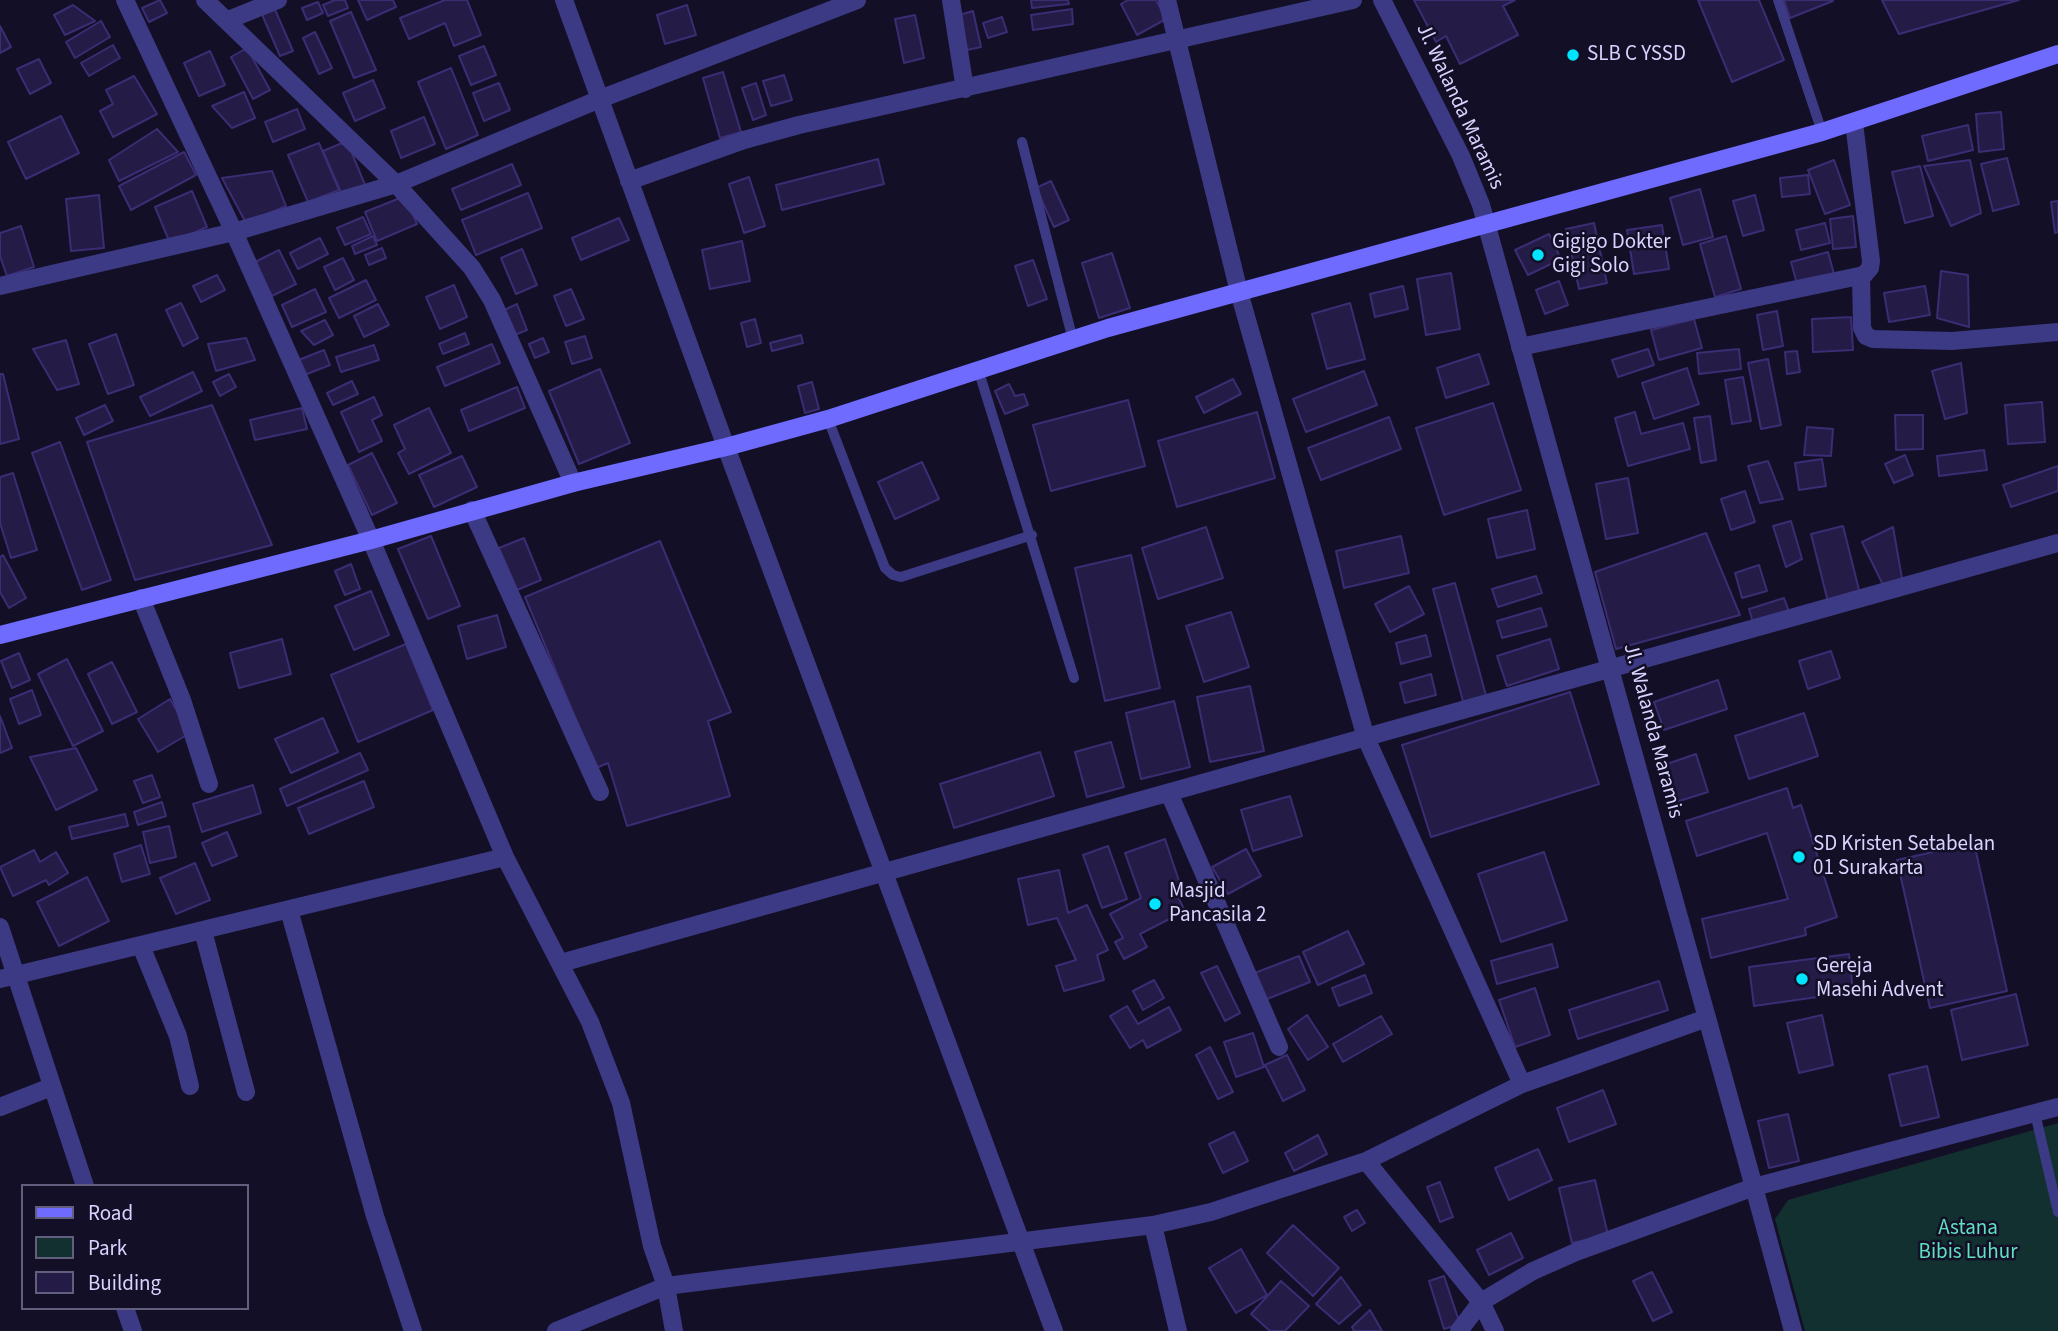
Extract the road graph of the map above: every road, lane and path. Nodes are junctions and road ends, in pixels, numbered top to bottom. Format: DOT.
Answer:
graph roads {
  1 [pos="125,0"];
  2 [pos="205,0"];
  3 [pos="278,0"];
  4 [pos="564,0"];
  5 [pos="857,0"];
  6 [pos="951,0"];
  7 [pos="1167,0"];
  8 [pos="1353,0"];
  9 [pos="1381,0"];
  10 [pos="1778,0"];
  11 [pos="228,20"];
  12 [pos="1175,41"];
  13 [pos="2058,54"];
  14 [pos="965,89"];
  15 [pos="600,99"];
  16 [pos="1854,123"];
  17 [pos="1822,132"];
  18 [pos="1023,142"];
  19 [pos="629,181"];
  20 [pos="396,184"];
  21 [pos="1485,224"];
  22 [pos="234,232"];
  23 [pos="1861,276"];
  24 [pos="0,286"];
  25 [pos="1239,292"];
  26 [pos="2058,332"];
  27 [pos="1073,340"];
  28 [pos="1520,347"];
  29 [pos="978,369"];
  30 [pos="828,419"];
  31 [pos="726,447"];
  32 [pos="573,483"];
  33 [pos="472,510"];
  34 [pos="1032,535"];
  35 [pos="371,540"];
  36 [pos="2058,543"];
  37 [pos="141,598"];
  38 [pos="0,635"];
  39 [pos="1612,670"];
  40 [pos="1074,678"];
  41 [pos="1366,738"];
  42 [pos="209,784"];
  43 [pos="600,792"];
  44 [pos="1170,793"];
  45 [pos="505,857"];
  46 [pos="884,872"];
  47 [pos="289,910"];
  48 [pos="0,927"];
  49 [pos="203,931"];
  50 [pos="141,946"];
  51 [pos="561,963"];
  52 [pos="8,978"];
  53 [pos="1707,1018"];
  54 [pos="1279,1047"];
  55 [pos="1522,1084"];
  56 [pos="190,1086"];
  57 [pos="51,1087"];
  58 [pos="246,1092"];
  59 [pos="0,1107"];
  60 [pos="2058,1107"];
  61 [pos="2035,1113"];
  62 [pos="1366,1161"];
  63 [pos="84,1184"];
  64 [pos="1754,1187"];
  65 [pos="2058,1212"];
  66 [pos="1153,1225"];
  67 [pos="1023,1242"];
  68 [pos="666,1286"];
  69 [pos="1481,1302"];
  70 [pos="126,1310"];
  71 [pos="133,1331"];
  72 [pos="413,1331"];
  73 [pos="556,1331"];
  74 [pos="674,1331"];
  75 [pos="1054,1331"];
  76 [pos="1178,1331"];
  77 [pos="1459,1331"];
  78 [pos="1495,1331"];
  79 [pos="1793,1331"];
  1 -- 22 [label="street"];
  2 -- 11 [label="street"];
  3 -- 11 [label="street"];
  4 -- 15 [label="street"];
  5 -- 15 [label="street"];
  6 -- 14 [label="street"];
  7 -- 12 [label="street"];
  8 -- 12 [label="street"];
  9 -- 21 [label="street, Jl. Walanda Maramis"];
  10 -- 17 [label="lane"];
  11 -- 20 [label="street"];
  12 -- 14 [label="street"];
  12 -- 25 [label="street"];
  13 -- 16 [label="main road"];
  14 -- 19 [label="street"];
  15 -- 19 [label="street"];
  15 -- 20 [label="street"];
  16 -- 17 [label="main road"];
  16 -- 23 [label="street"];
  17 -- 21 [label="main road"];
  18 -- 27 [label="lane"];
  19 -- 31 [label="street"];
  20 -- 22 [label="street"];
  20 -- 32 [label="street"];
  21 -- 25 [label="main road"];
  21 -- 28 [label="street, Jl. Walanda Maramis"];
  22 -- 24 [label="street"];
  22 -- 35 [label="street"];
  23 -- 26 [label="street"];
  23 -- 28 [label="street"];
  25 -- 27 [label="main road"];
  25 -- 41 [label="street"];
  27 -- 29 [label="main road"];
  28 -- 39 [label="street, Jl. Walanda Maramis"];
  29 -- 30 [label="main road"];
  29 -- 34 [label="lane"];
  30 -- 31 [label="main road"];
  30 -- 34 [label="lane"];
  31 -- 32 [label="main road"];
  31 -- 46 [label="street"];
  32 -- 33 [label="main road"];
  33 -- 35 [label="main road"];
  33 -- 43 [label="street"];
  34 -- 40 [label="lane"];
  35 -- 37 [label="main road"];
  35 -- 45 [label="street"];
  36 -- 39 [label="street"];
  37 -- 38 [label="main road"];
  37 -- 42 [label="street"];
  39 -- 41 [label="street"];
  39 -- 53 [label="street, Jl. Walanda Maramis"];
  41 -- 44 [label="street"];
  41 -- 55 [label="street"];
  44 -- 46 [label="street"];
  44 -- 54 [label="street"];
  45 -- 47 [label="street"];
  45 -- 51 [label="street"];
  46 -- 51 [label="street"];
  46 -- 67 [label="street"];
  47 -- 49 [label="street"];
  47 -- 72 [label="street"];
  48 -- 52 [label="street"];
  49 -- 50 [label="street"];
  49 -- 58 [label="street"];
  50 -- 52 [label="street"];
  50 -- 56 [label="street"];
  51 -- 68 [label="street"];
  52 -- 57 [label="street"];
  53 -- 55 [label="street"];
  53 -- 64 [label="street, Jl. Walanda Maramis"];
  55 -- 62 [label="street"];
  57 -- 59 [label="street"];
  57 -- 63 [label="street"];
  60 -- 61 [label="street"];
  61 -- 64 [label="street"];
  61 -- 65 [label="lane"];
  62 -- 66 [label="street"];
  62 -- 69 [label="street"];
  64 -- 69 [label="street"];
  64 -- 79 [label="street, Jl. Walanda Maramis"];
  66 -- 67 [label="street"];
  66 -- 76 [label="street"];
  67 -- 68 [label="street"];
  67 -- 75 [label="street"];
  68 -- 73 [label="street"];
  68 -- 74 [label="street"];
  69 -- 77 [label="street"];
  69 -- 78 [label="street"];
  70 -- 71 [label="street"];
}
